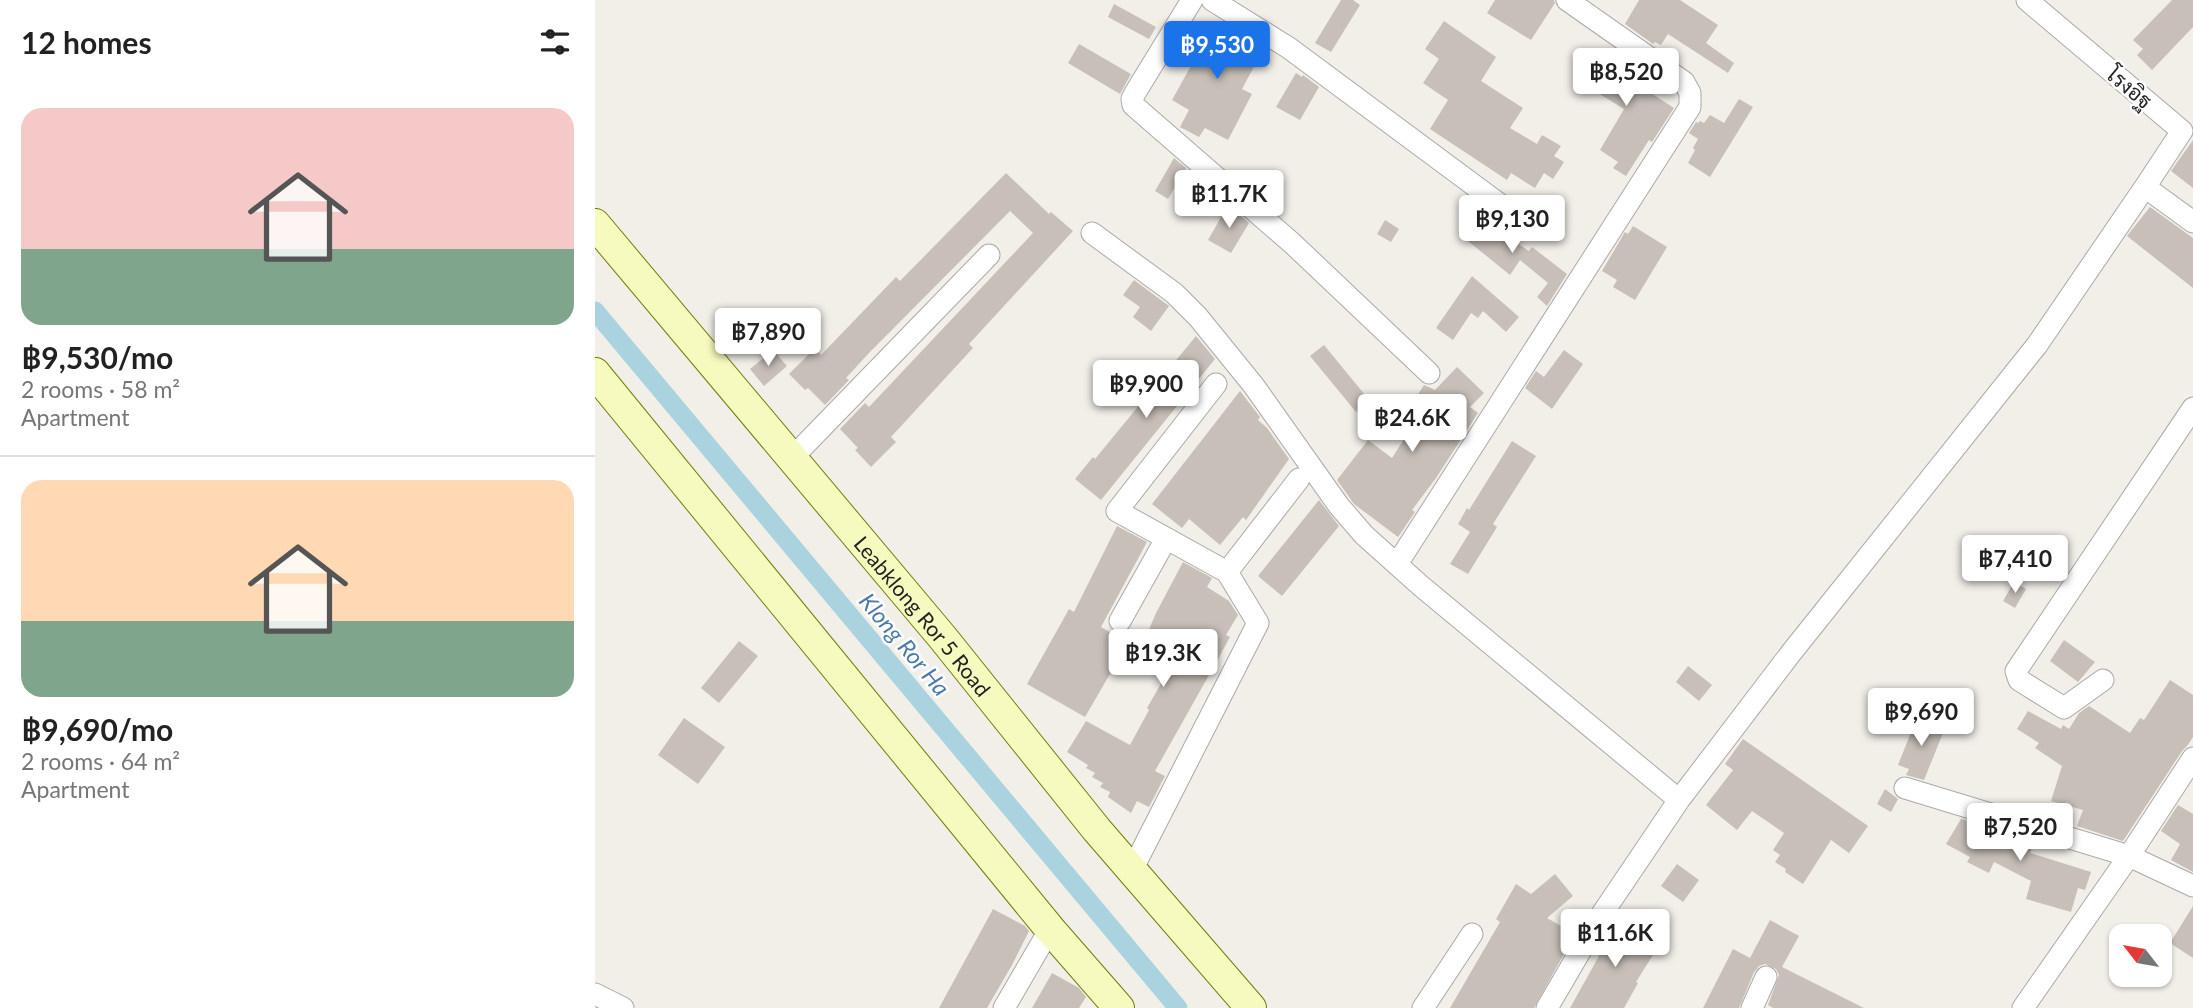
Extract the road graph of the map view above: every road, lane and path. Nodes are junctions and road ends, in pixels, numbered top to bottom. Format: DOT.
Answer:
graph roads {
  1 [pos="1192,0"];
  2 [pos="1212,0"];
  3 [pos="1567,0"];
  4 [pos="2027,0"];
  5 [pos="2145,187"];
  6 [pos="2193,222"];
  7 [pos="1525,223"];
  8 [pos="595,224"];
  9 [pos="1092,233"];
  10 [pos="989,255"];
  11 [pos="595,373"];
  12 [pos="1429,373"];
  13 [pos="1216,384"];
  14 [pos="2193,408"];
  15 [pos="791,459"];
  16 [pos="1299,479"];
  17 [pos="1166,540"];
  18 [pos="1397,564"];
  19 [pos="1227,572"];
  20 [pos="1120,621"];
  21 [pos="2103,680"];
  22 [pos="2193,758"];
  23 [pos="1905,788"];
  24 [pos="1679,800"];
  25 [pos="2129,856"];
  26 [pos="1132,870"];
  27 [pos="2193,886"];
  28 [pos="1051,929"];
  29 [pos="1472,934"];
  30 [pos="1766,977"];
  31 [pos="595,994"];
  32 [pos="623,1008"];
  33 [pos="1004,1008"];
  34 [pos="1119,1008"];
  35 [pos="1251,1008"];
  36 [pos="1423,1008"];
  37 [pos="1548,1008"];
  38 [pos="1752,1008"];
  39 [pos="2023,1008"];
  1 -- 12 [label="street"];
  2 -- 7 [label="street"];
  3 -- 18 [label="street"];
  4 -- 5 [label="street, โรงอิฐ"];
  5 -- 6 [label="street"];
  5 -- 24 [label="street"];
  8 -- 15 [label="street, Leabklong Ror 5 Road"];
  9 -- 18 [label="street"];
  10 -- 15 [label="street"];
  11 -- 28 [label="street"];
  13 -- 17 [label="street"];
  14 -- 21 [label="street"];
  15 -- 26 [label="street, Leabklong Ror 5 Road"];
  16 -- 19 [label="street"];
  17 -- 19 [label="street"];
  17 -- 20 [label="street"];
  18 -- 24 [label="street"];
  19 -- 26 [label="street"];
  22 -- 25 [label="street"];
  23 -- 25 [label="street"];
  24 -- 37 [label="street"];
  25 -- 27 [label="street"];
  25 -- 39 [label="street"];
  26 -- 35 [label="street, Leabklong Ror 5 Road"];
  28 -- 33 [label="street"];
  28 -- 34 [label="street"];
  29 -- 36 [label="street"];
  30 -- 38 [label="street"];
  31 -- 32 [label="street"];
}
